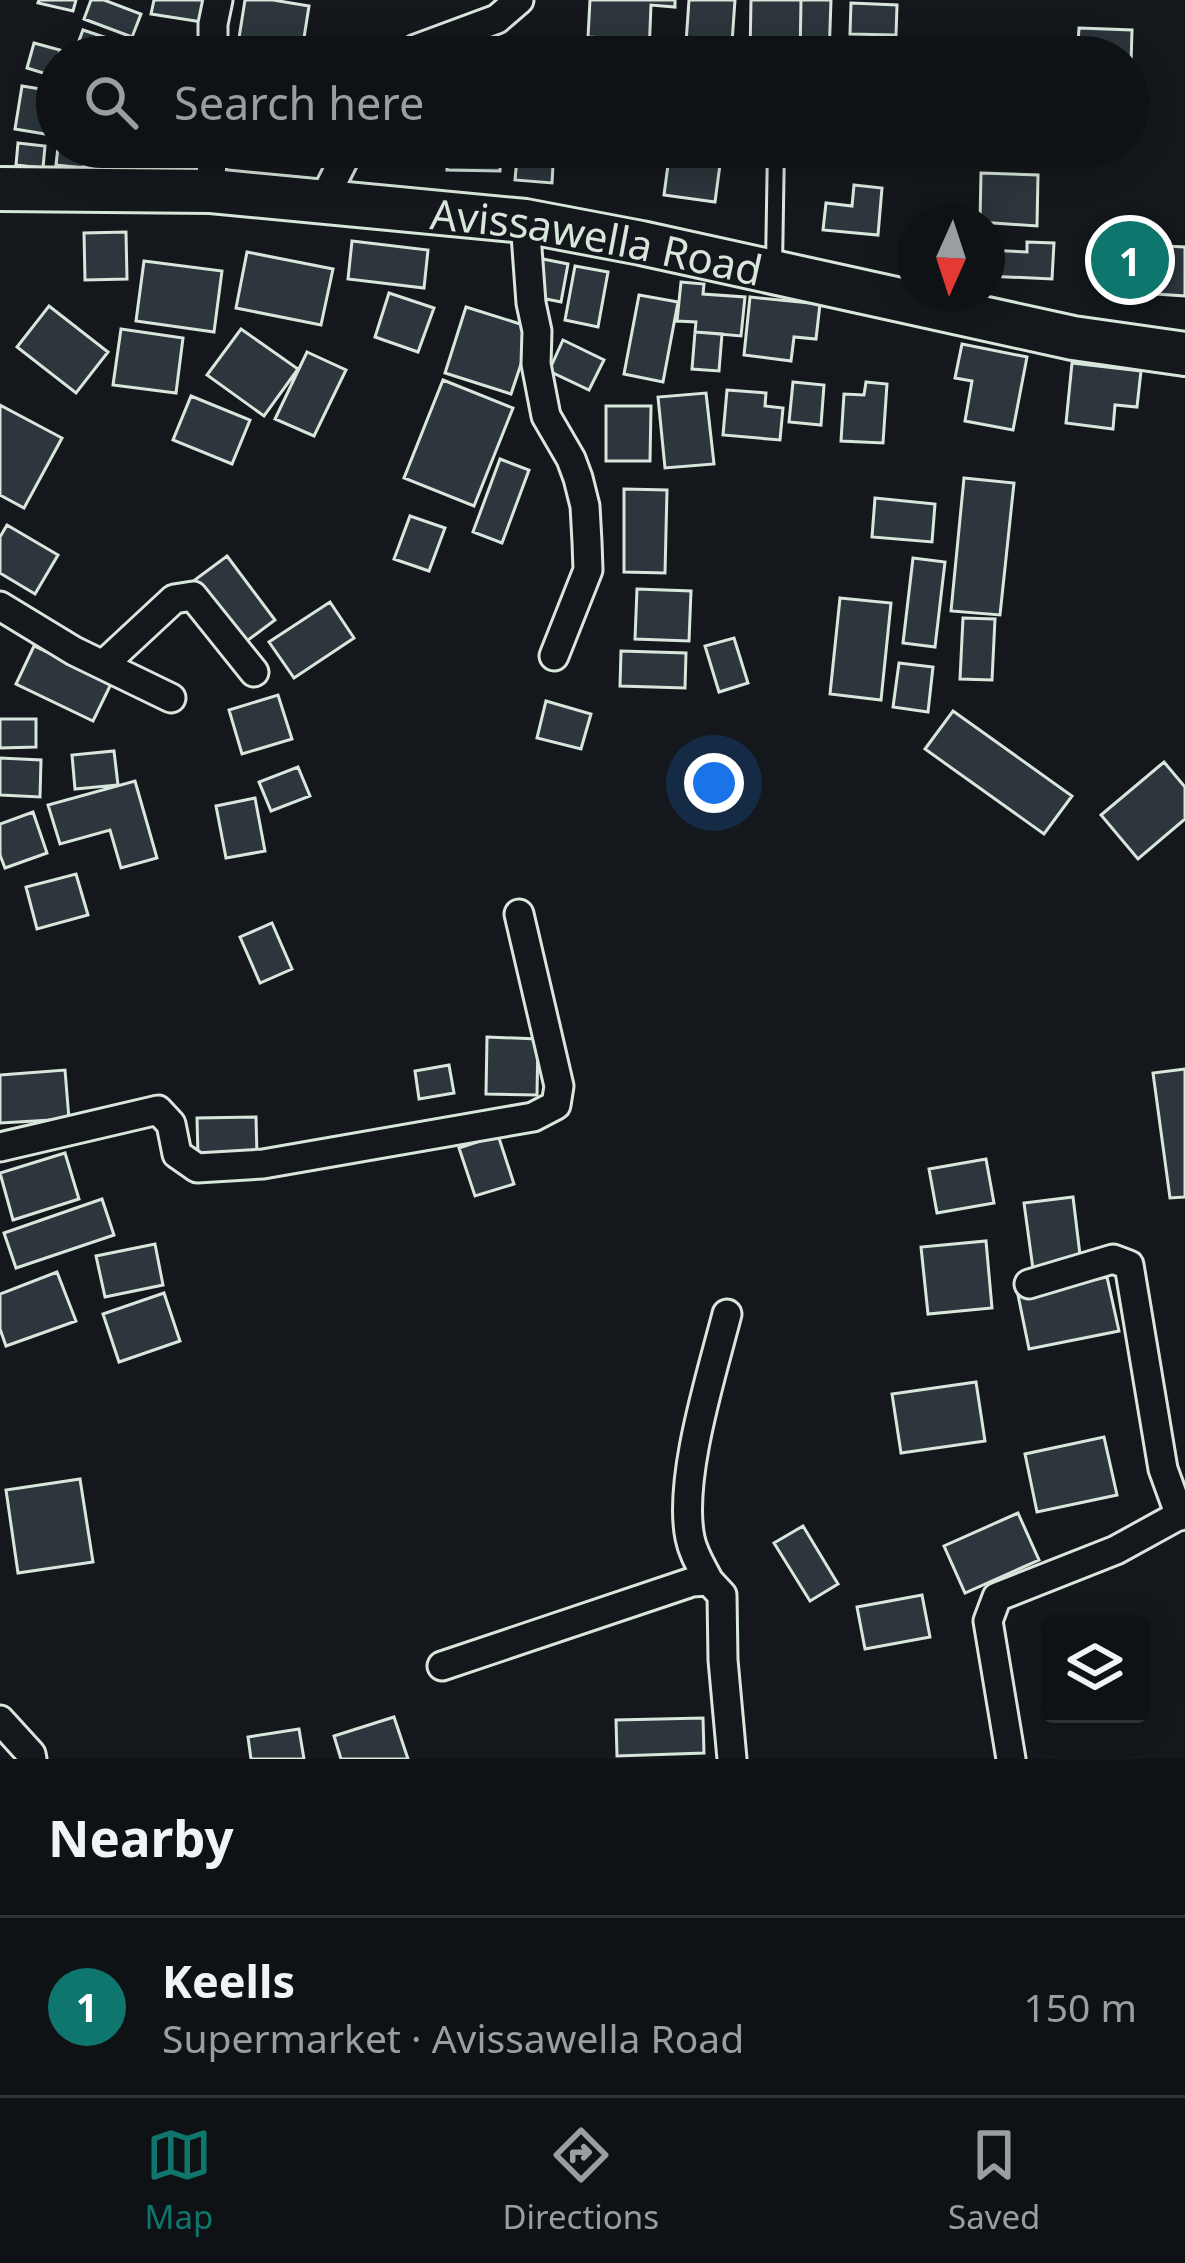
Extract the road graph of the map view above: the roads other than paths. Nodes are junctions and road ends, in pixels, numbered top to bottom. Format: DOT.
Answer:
graph roads {
  1 [pos="218,0"];
  2 [pos="519,0"];
  3 [pos="213,36"];
  4 [pos="451,36"];
  5 [pos="212,168"];
  6 [pos="340,168"];
  7 [pos="776,168"];
  8 [pos="211,191"];
  9 [pos="2,198"];
  10 [pos="323,202"];
  11 [pos="525,221"];
  12 [pos="774,272"];
  13 [pos="1185,354"];
  14 [pos="2,617"];
  15 [pos="554,656"];
  16 [pos="103,665"];
  17 [pos="254,672"];
  18 [pos="171,698"];
  19 [pos="519,914"];
  20 [pos="0,1147"];
  21 [pos="1029,1284"];
  22 [pos="727,1314"];
  23 [pos="1183,1514"];
  24 [pos="709,1581"];
  25 [pos="442,1666"];
  26 [pos="0,1720"];
  27 [pos="32,1759"];
  28 [pos="732,1759"];
  29 [pos="1011,1759"];
  1 -- 3 [label="street"];
  2 -- 4 [label="street"];
  5 -- 8 [label="street"];
  6 -- 10 [label="street"];
  7 -- 12 [label="lane"];
  8 -- 9 [label="main road, Avissawella Road"];
  8 -- 10 [label="main road, Avissawella Road"];
  10 -- 11 [label="main road, Avissawella Road"];
  11 -- 12 [label="main road, Avissawella Road"];
  11 -- 15 [label="street"];
  12 -- 13 [label="main road, Avissawella Road"];
  14 -- 16 [label="street"];
  16 -- 17 [label="street"];
  16 -- 18 [label="street"];
  19 -- 20 [label="street"];
  21 -- 23 [label="street"];
  22 -- 24 [label="street"];
  23 -- 29 [label="street"];
  24 -- 25 [label="street"];
  24 -- 28 [label="street"];
  26 -- 27 [label="street"];
}
